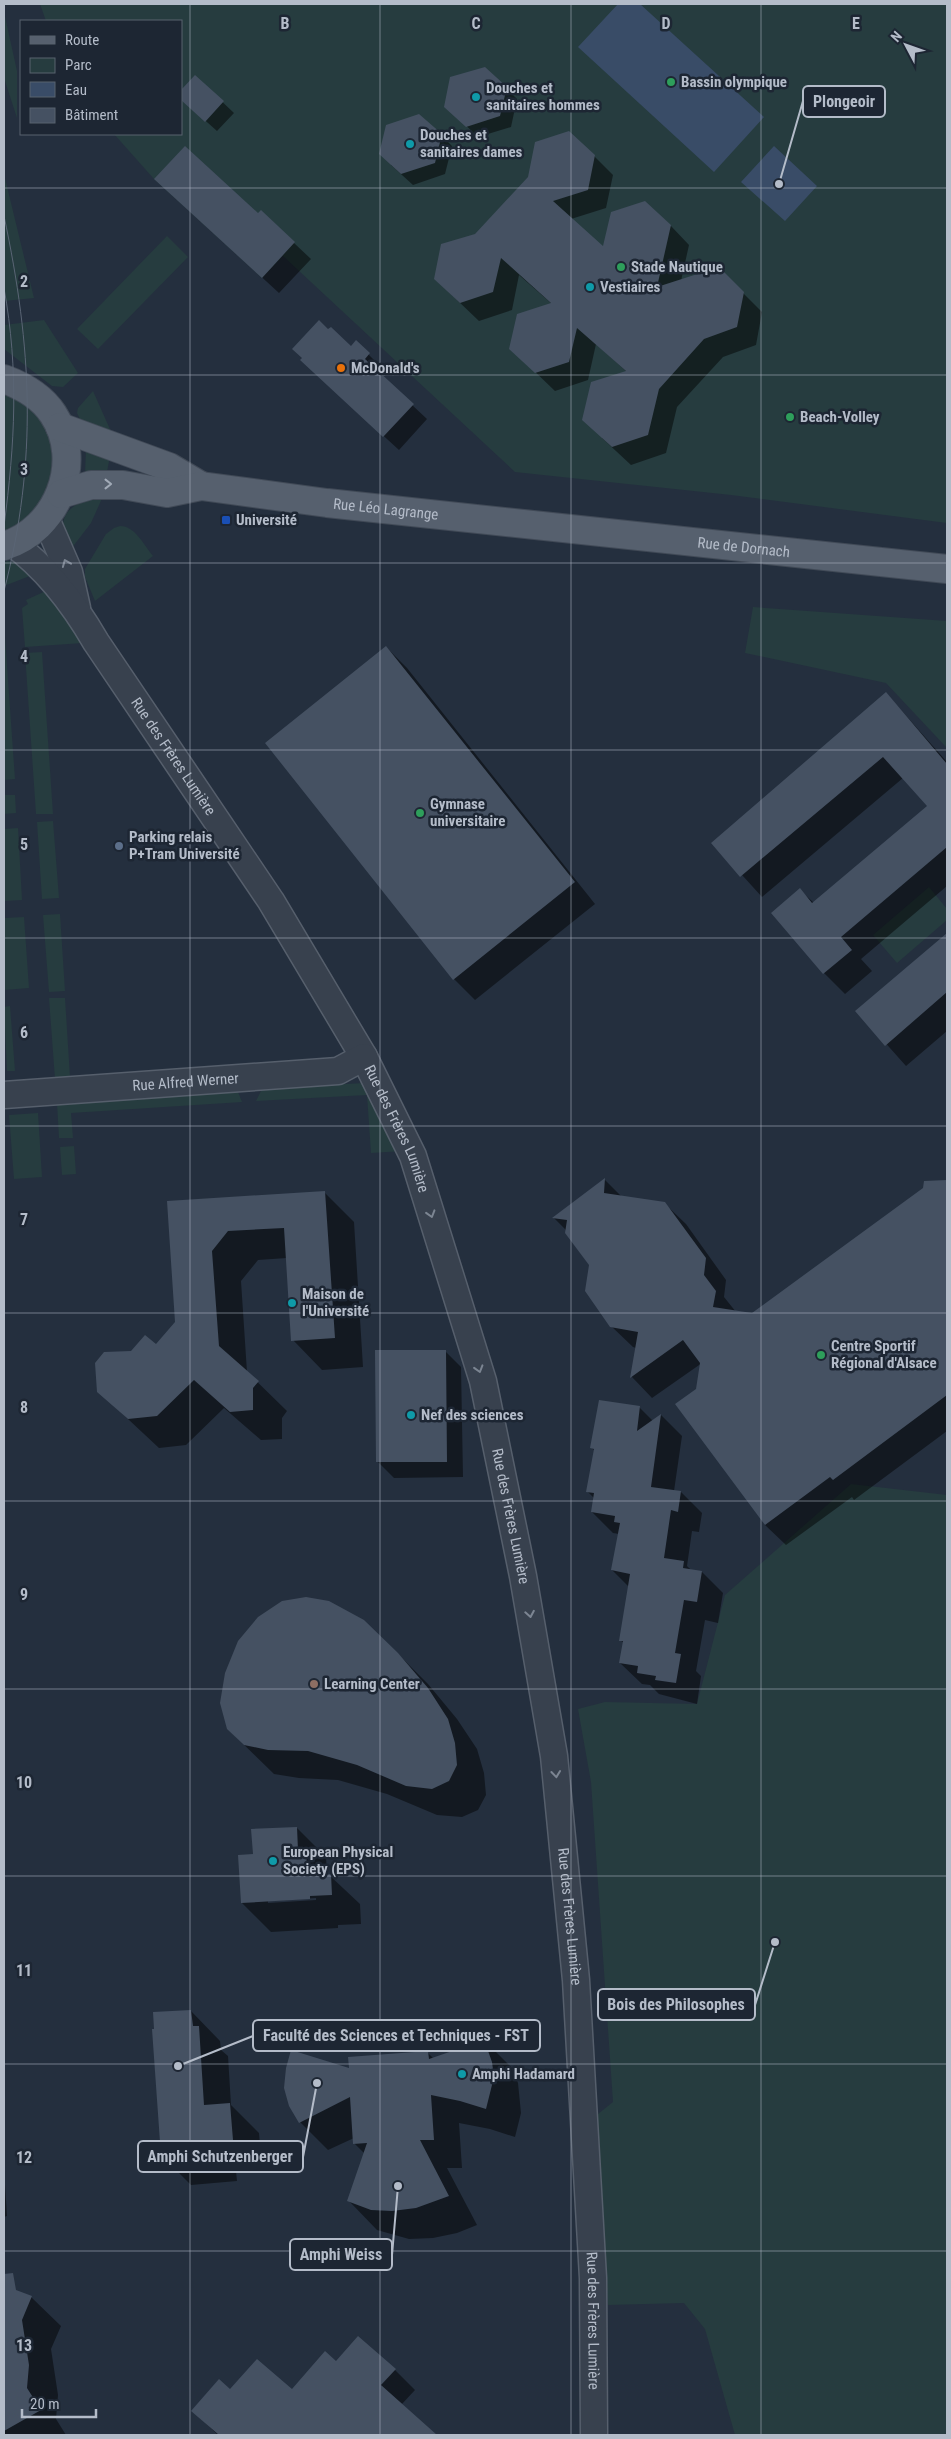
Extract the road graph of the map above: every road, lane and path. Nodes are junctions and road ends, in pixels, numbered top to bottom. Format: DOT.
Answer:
graph roads {
  1 [pos="4,378"];
  2 [pos="60,427"];
  3 [pos="201,486"];
  4 [pos="61,494"];
  5 [pos="46,519"];
  6 [pos="539,525"];
  7 [pos="8,544"];
  8 [pos="947,569"];
  9 [pos="77,609"];
  10 [pos="364,1057"];
  11 [pos="4,1095"];
  12 [pos="594,2435"];
  1 -- 2 [label="main road"];
  2 -- 3 [label="main road"];
  2 -- 4 [label="main road"];
  4 -- 3 [label="main road, one-way"];
  3 -- 6 [label="main road, Rue Léo Lagrange"];
  4 -- 5 [label="main road"];
  5 -- 7 [label="main road"];
  9 -- 5 [label="street, Rue des Frères Lumière, one-way"];
  6 -- 8 [label="main road, Rue de Dornach"];
  7 -- 9 [label="street, Rue des Frères Lumière"];
  9 -- 10 [label="street, Rue des Frères Lumière"];
  10 -- 11 [label="street, Rue Alfred Werner"];
  10 -- 12 [label="street, Rue des Frères Lumière, one-way"];
}
